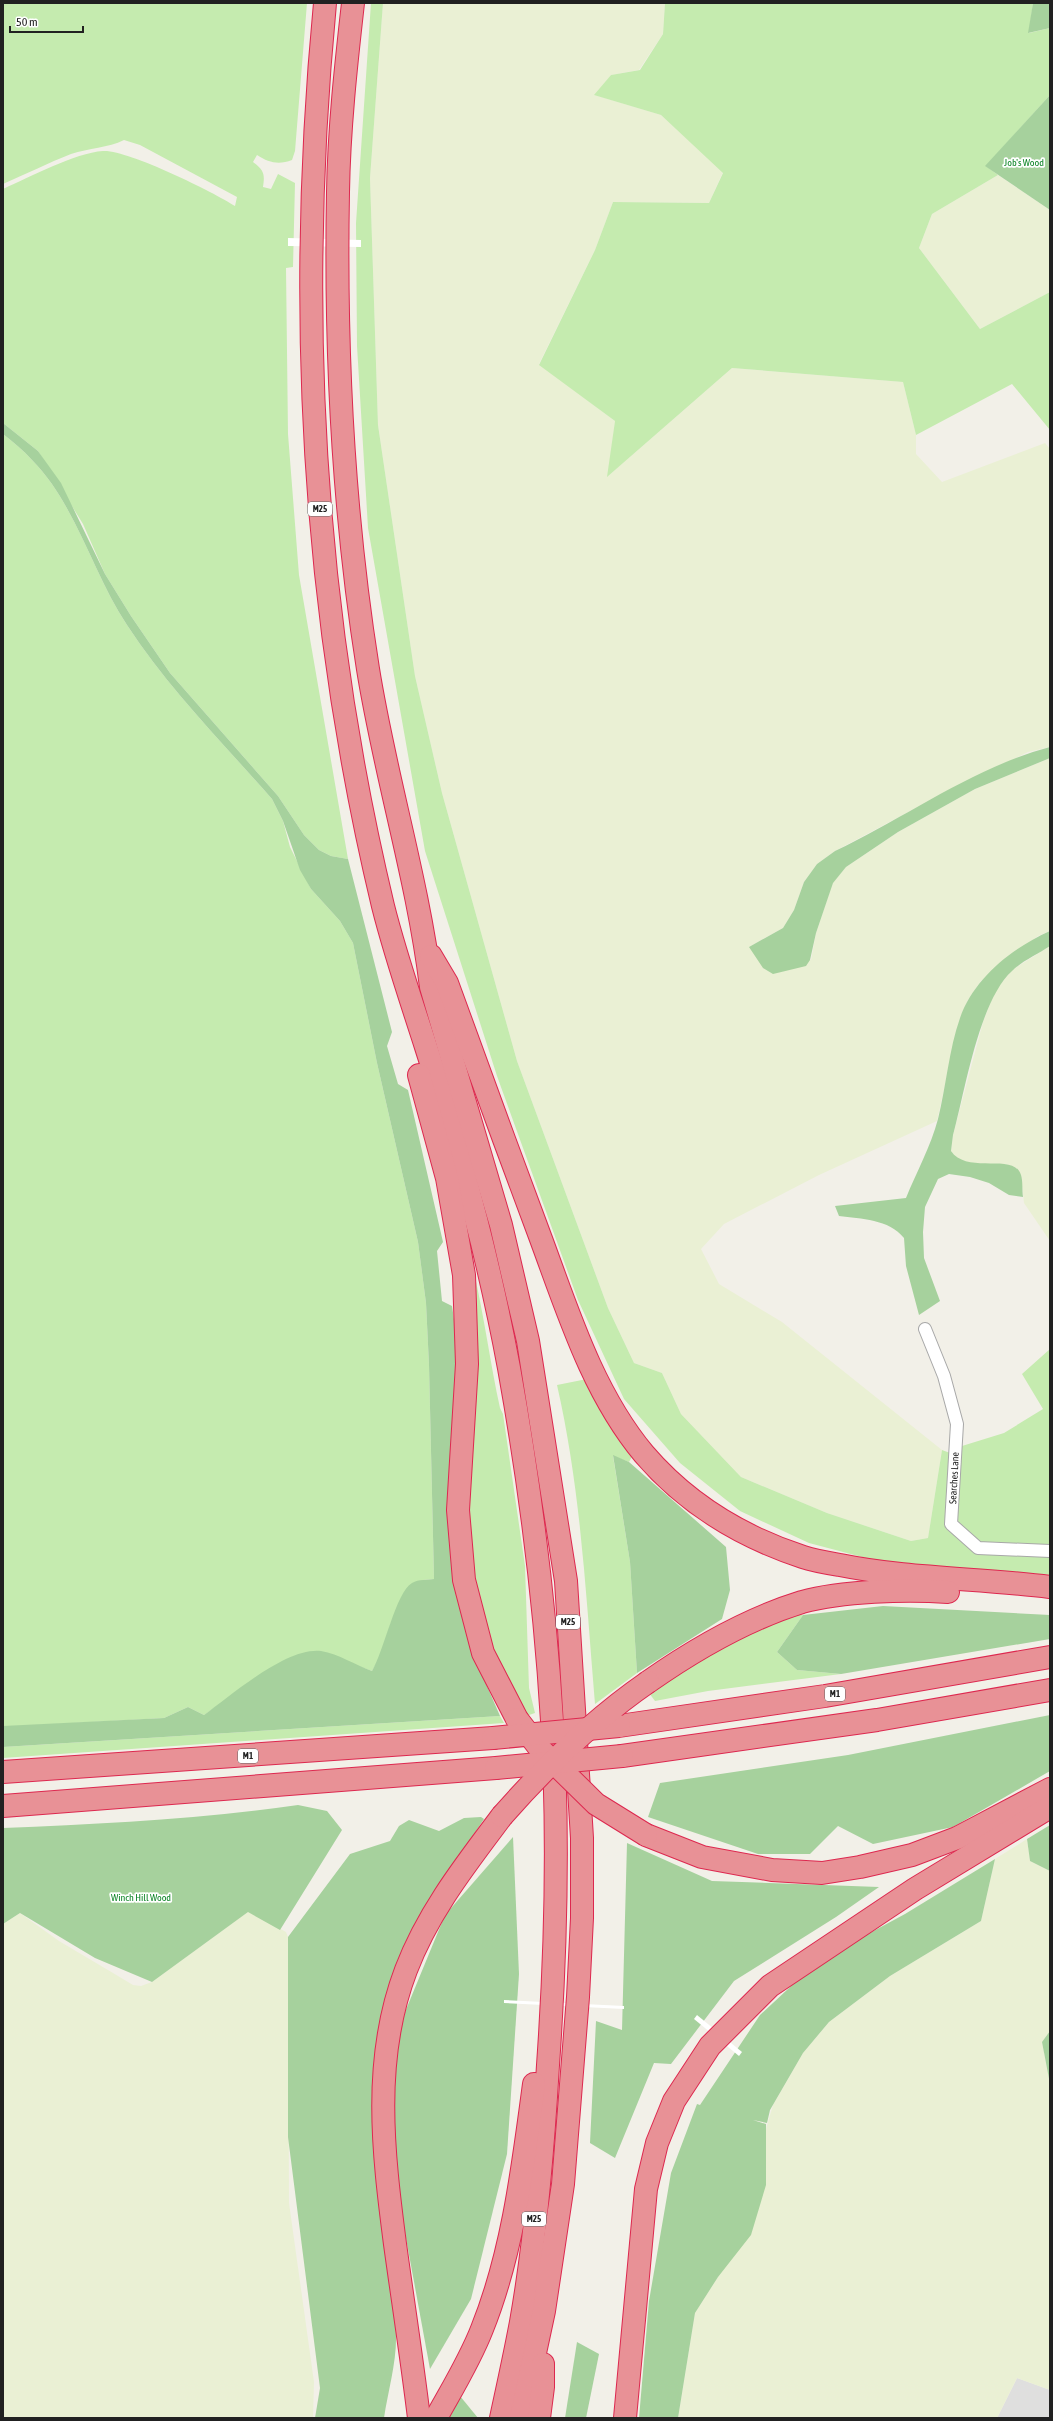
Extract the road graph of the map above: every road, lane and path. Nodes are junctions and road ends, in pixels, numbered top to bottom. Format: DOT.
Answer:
graph roads {
  1 [pos="325,3"];
  2 [pos="353,3"];
  3 [pos="426,948"];
  4 [pos="411,1007"];
  5 [pos="925,1329"];
  6 [pos="1050,1551"];
  7 [pos="1050,1587"];
  8 [pos="1050,1596"];
  9 [pos="1050,1657"];
  10 [pos="1050,1690"];
  11 [pos="3,1772"];
  12 [pos="1050,1789"];
  13 [pos="3,1806"];
  14 [pos="1050,1807"];
  15 [pos="554,1982"];
  16 [pos="544,2311"];
  17 [pos="418,2418"];
  18 [pos="436,2418"];
  19 [pos="501,2418"];
  20 [pos="521,2418"];
  21 [pos="538,2418"];
  22 [pos="626,2418"];
  1 -- 4 [label="highway, M25"];
  2 -- 3 [label="highway, M25"];
  3 -- 7 [label="highway"];
  3 -- 16 [label="highway, M25"];
  4 -- 12 [label="highway, bridge"];
  4 -- 15 [label="highway, M25"];
  5 -- 6 [label="street, Searches Lane"];
  8 -- 17 [label="highway, bridge"];
  9 -- 11 [label="highway, M1, bridge"];
  10 -- 13 [label="highway, bridge"];
  14 -- 22 [label="highway"];
  15 -- 18 [label="highway, M25"];
  15 -- 19 [label="highway, M25"];
  16 -- 20 [label="highway, M25"];
  16 -- 21 [label="highway, M25"];
}
